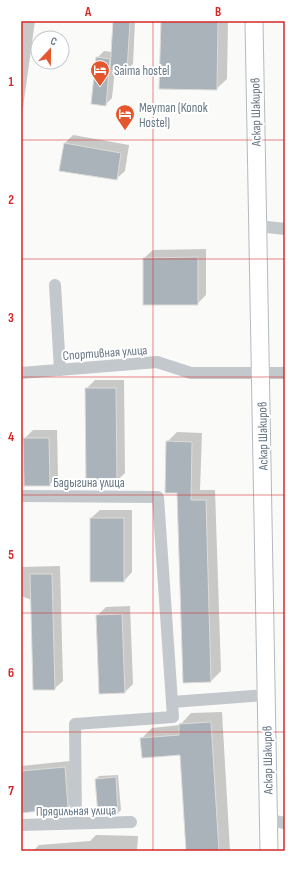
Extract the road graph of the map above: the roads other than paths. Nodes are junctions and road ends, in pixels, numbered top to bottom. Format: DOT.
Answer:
graph roads {
  1 [pos="254,21"];
  2 [pos="258,226"];
  3 [pos="285,229"];
  4 [pos="55,285"];
  5 [pos="60,370"];
  6 [pos="260,372"];
  7 [pos="21,373"];
  8 [pos="285,374"];
  9 [pos="21,496"];
  10 [pos="266,695"];
  11 [pos="172,702"];
  12 [pos="131,822"];
  13 [pos="277,822"];
  14 [pos="76,823"];
  15 [pos="21,825"];
  16 [pos="269,851"];
  1 -- 2 [label="main road, Аскар Шакиров"];
  2 -- 3 [label="street"];
  2 -- 6 [label="main road, Аскар Шакиров"];
  4 -- 5 [label="street"];
  5 -- 6 [label="street, Спортивная улица"];
  5 -- 7 [label="street, Спортивная улица"];
  6 -- 8 [label="street, Спортивная улица"];
  6 -- 10 [label="main road, Аскар Шакиров"];
  9 -- 11 [label="street, Бадыгина улица"];
  10 -- 11 [label="street"];
  10 -- 13 [label="main road, Аскар Шакиров"];
  11 -- 14 [label="street"];
  12 -- 14 [label="street, Прядильная улица"];
  13 -- 16 [label="main road, Аскар Шакиров"];
  14 -- 15 [label="street, Прядильная улица"];
}
